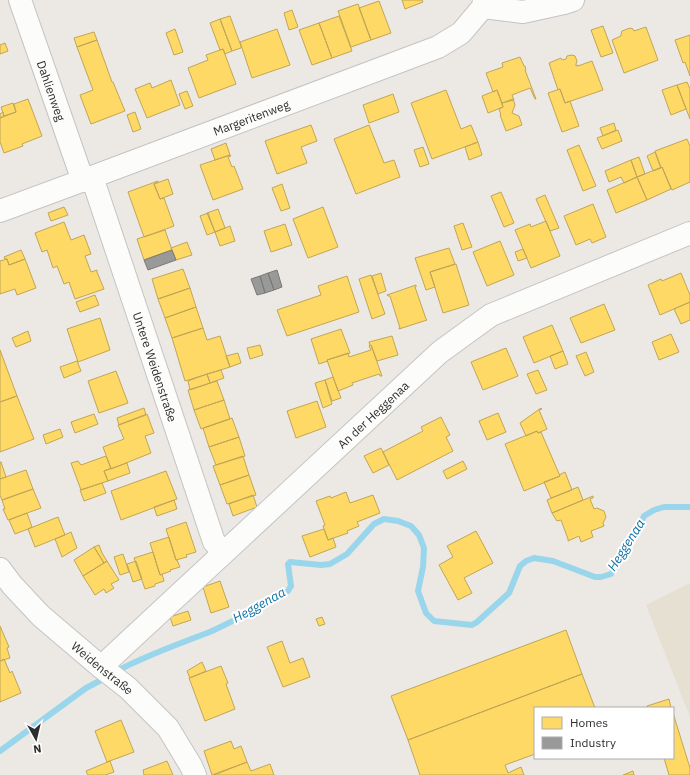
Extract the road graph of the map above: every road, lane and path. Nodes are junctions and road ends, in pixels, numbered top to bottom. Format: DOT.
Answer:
graph roads {
  1 [pos="20,0"];
  2 [pos="573,0"];
  3 [pos="484,3"];
  4 [pos="88,179"];
  5 [pos="0,211"];
  6 [pos="690,233"];
  7 [pos="224,552"];
  8 [pos="0,569"];
  9 [pos="101,666"];
  10 [pos="195,775"];
  1 -- 4 [label="street, Dahlienweg"];
  2 -- 3 [label="street"];
  3 -- 4 [label="street, Margeritenweg"];
  4 -- 5 [label="street, Margeritenweg"];
  4 -- 7 [label="street, Untere Weidenstraße"];
  6 -- 7 [label="street, An der Heggenaa"];
  7 -- 9 [label="street, An der Heggenaa"];
  8 -- 9 [label="street, Weidenstraße"];
  9 -- 10 [label="street, Weidenstraße"];
}
